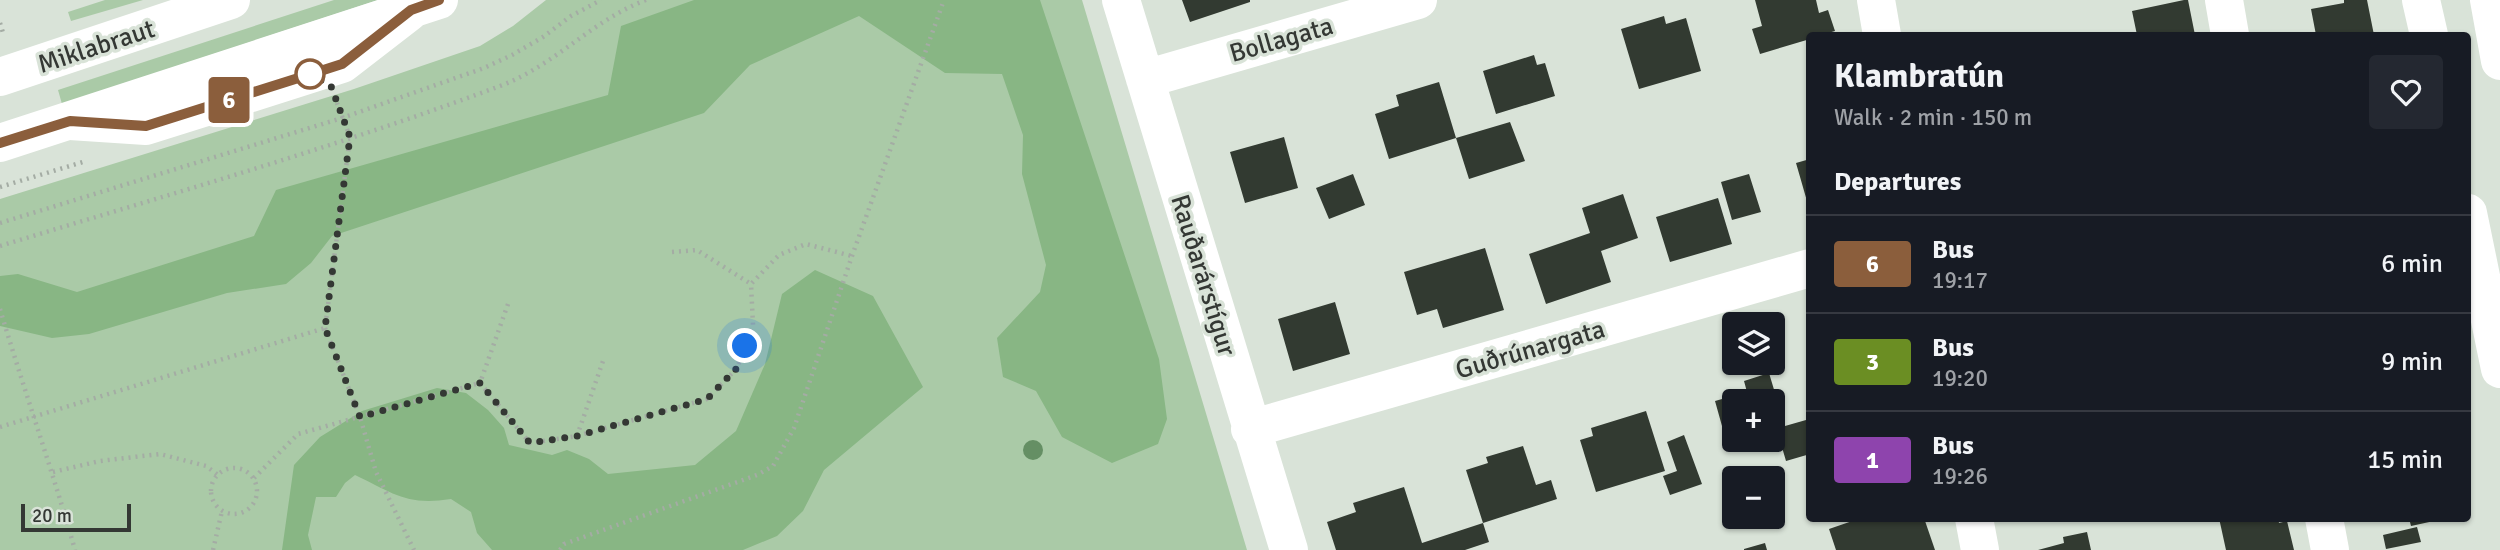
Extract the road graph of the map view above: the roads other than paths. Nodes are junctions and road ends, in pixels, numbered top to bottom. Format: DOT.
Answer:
graph roads {
  1 [pos="231,0"];
  2 [pos="1121,0"];
  3 [pos="1418,0"];
  4 [pos="1875,0"];
  5 [pos="2224,0"];
  6 [pos="2421,0"];
  7 [pos="2489,0"];
  8 [pos="425,5"];
  9 [pos="1881,32"];
  10 [pos="2229,32"];
  11 [pos="2427,32"];
  12 [pos="2500,61"];
  13 [pos="0,77"];
  14 [pos="1145,79"];
  15 [pos="0,143"];
  16 [pos="2471,228"];
  17 [pos="1806,269"];
  18 [pos="2500,369"];
  19 [pos="1250,429"];
  20 [pos="1975,522"];
  21 [pos="2325,522"];
  22 [pos="1289,550"];
  23 [pos="1980,550"];
  24 [pos="2330,550"];
  1 -- 13 [label="main road, Miklabraut"];
  2 -- 14 [label="main road, Rauðarárstígur"];
  3 -- 14 [label="main road, Bollagata"];
  4 -- 9 [label="main road"];
  5 -- 10 [label="main road"];
  6 -- 11 [label="main road"];
  7 -- 12 [label="main road"];
  8 -- 15 [label="main road"];
  14 -- 19 [label="main road, Rauðarárstígur"];
  16 -- 18 [label="main road"];
  17 -- 19 [label="main road, Guðrúnargata"];
  19 -- 22 [label="main road, Rauðarárstígur"];
  20 -- 23 [label="main road"];
  21 -- 24 [label="main road"];
}
